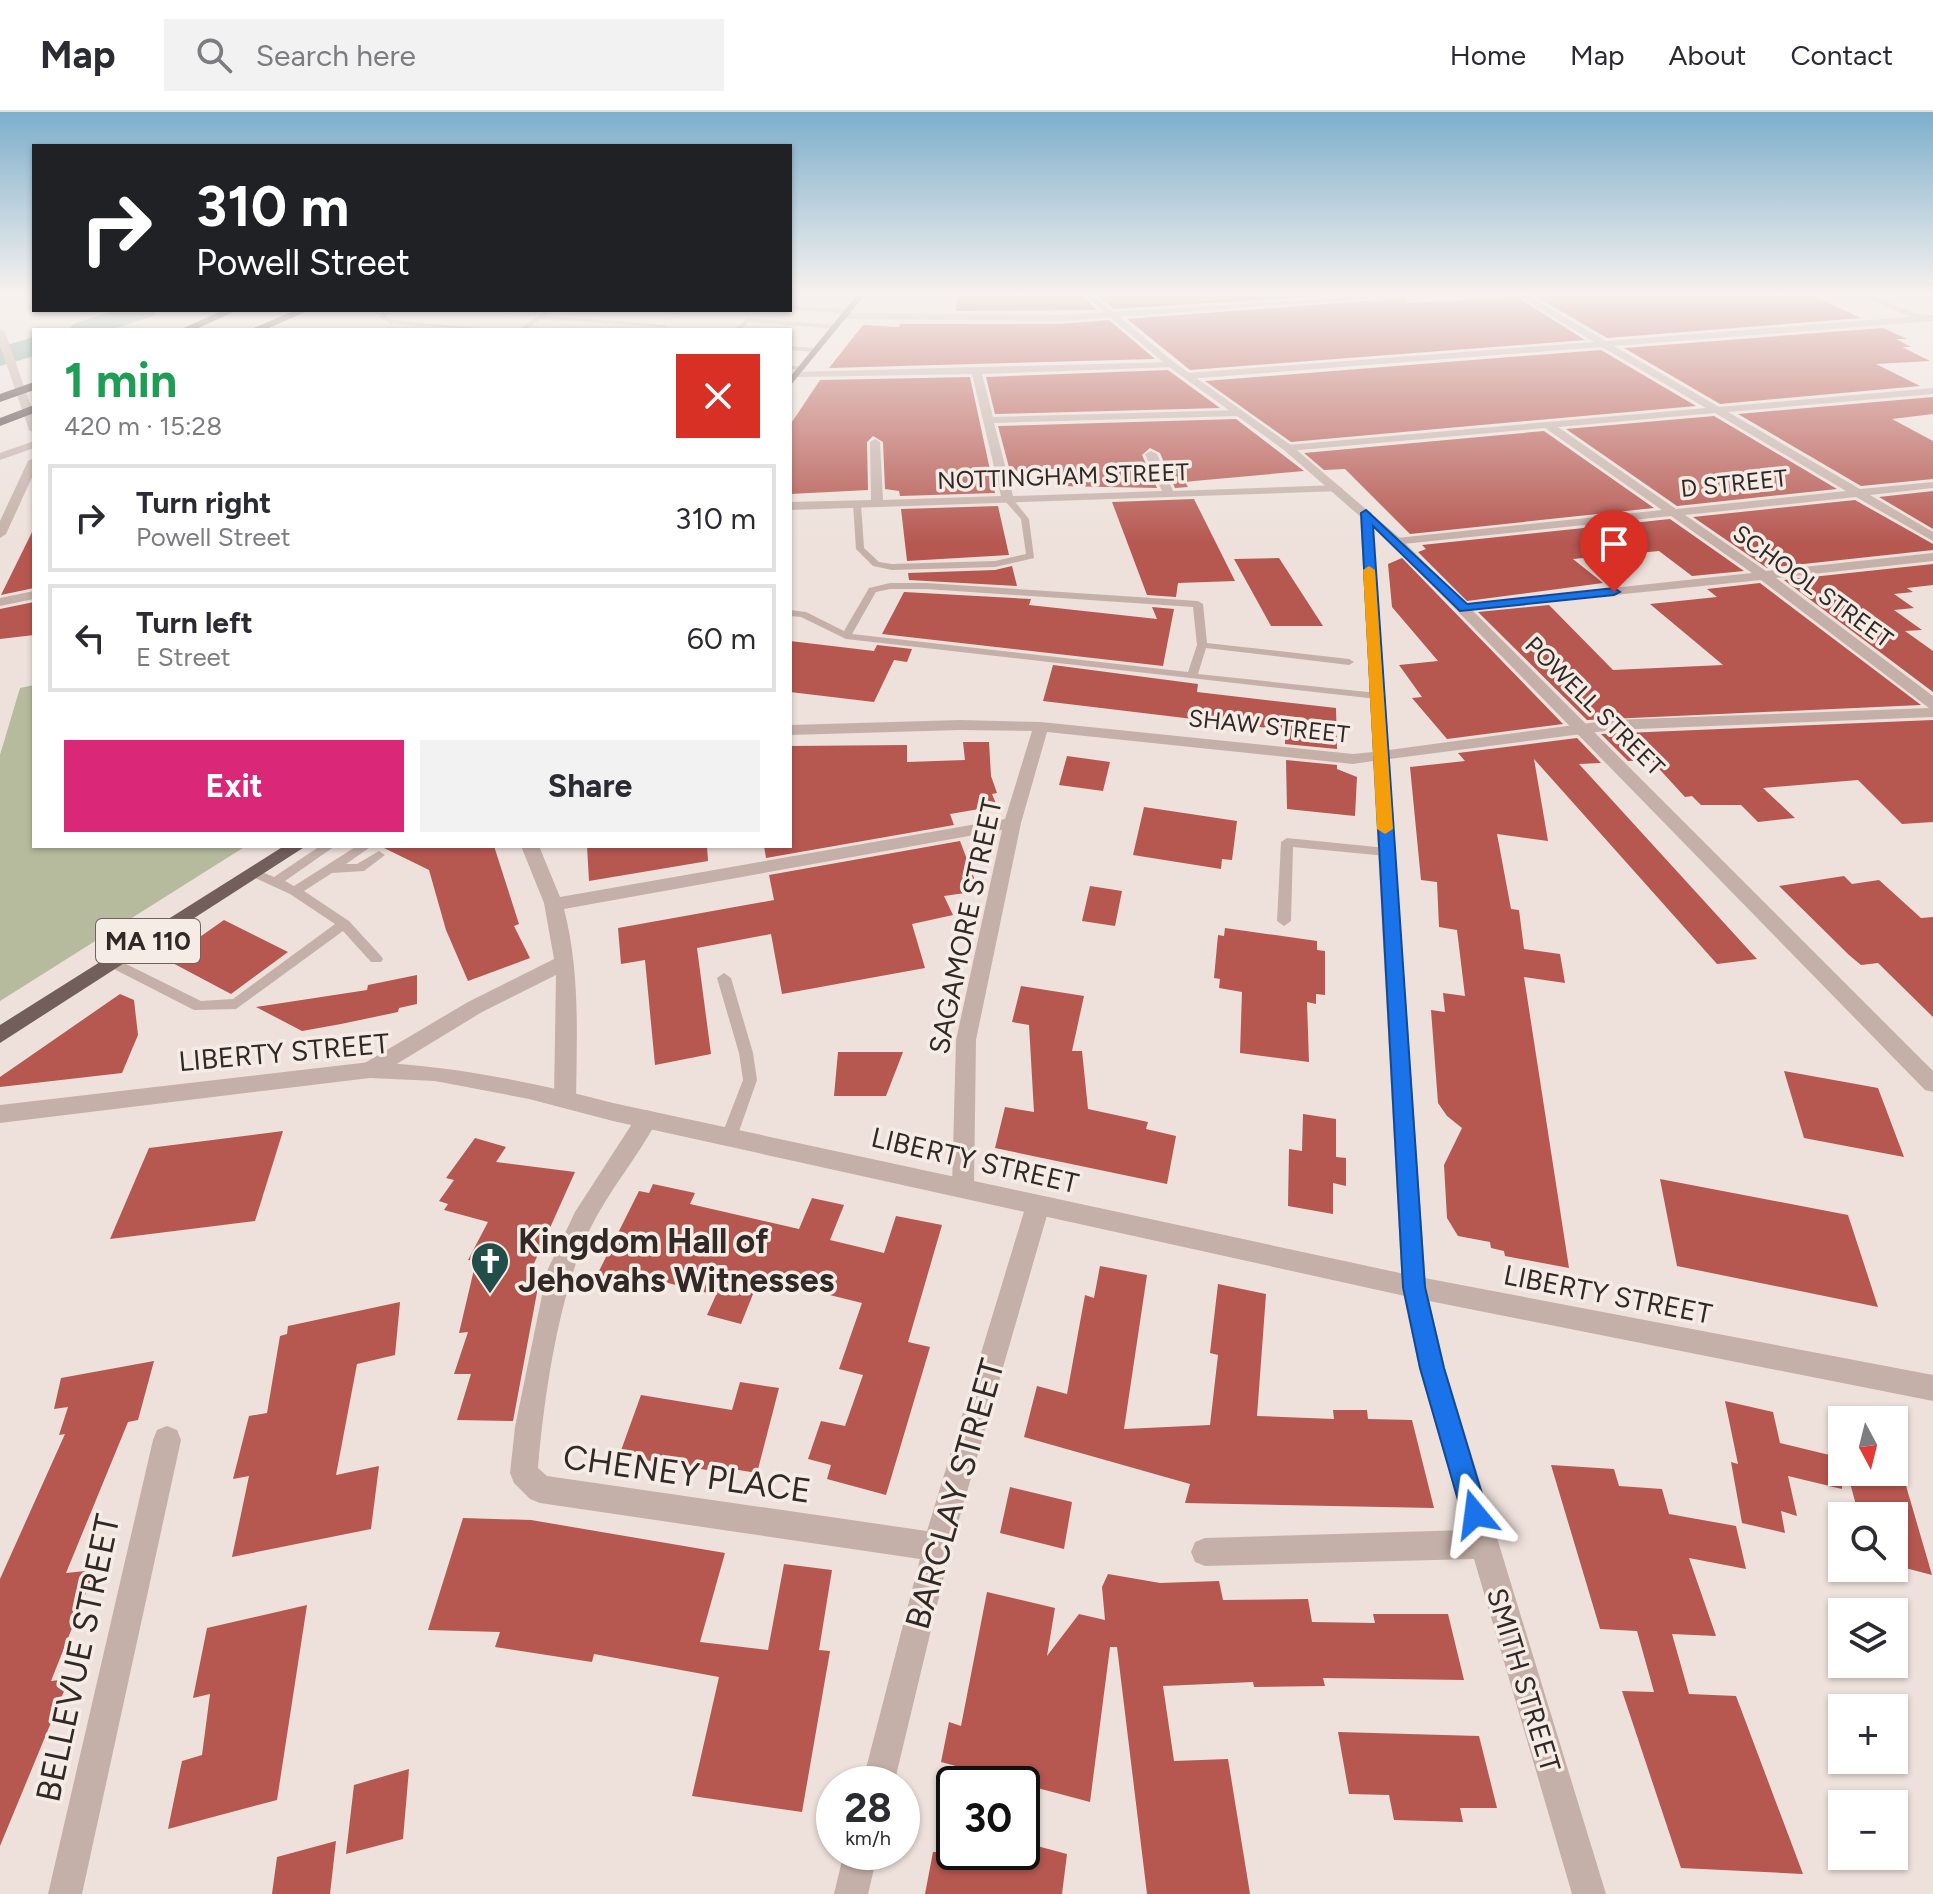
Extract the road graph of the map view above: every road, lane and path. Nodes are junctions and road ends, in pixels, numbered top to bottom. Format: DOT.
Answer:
graph roads {
  1 [pos="17,379"];
  2 [pos="978,379"];
  3 [pos="1191,379"];
  4 [pos="1666,379"];
  5 [pos="32,387"];
  6 [pos="1933,391"];
  7 [pos="0,398"];
  8 [pos="1716,409"];
  9 [pos="32,410"];
  10 [pos="1239,413"];
  11 [pos="988,420"];
  12 [pos="0,422"];
  13 [pos="32,424"];
  14 [pos="1546,424"];
  15 [pos="875,442"];
  16 [pos="32,445"];
  17 [pos="1288,448"];
  18 [pos="1151,454"];
  19 [pos="0,457"];
  20 [pos="32,465"];
  21 [pos="1933,485"];
  22 [pos="1337,489"];
  23 [pos="1856,493"];
  24 [pos="1169,494"];
  25 [pos="1008,499"];
  26 [pos="857,504"];
  27 [pos="877,504"];
  28 [pos="792,506"];
  29 [pos="1670,512"];
  30 [pos="1366,513"];
  31 [pos="0,534"];
  32 [pos="1933,537"];
  33 [pos="1397,542"];
  34 [pos="1933,557"];
  35 [pos="1764,575"];
  36 [pos="32,595"];
  37 [pos="0,602"];
  38 [pos="1464,608"];
  39 [pos="792,613"];
  40 [pos="846,636"];
  41 [pos="1202,645"];
  42 [pos="1349,662"];
  43 [pos="1192,676"];
  44 [pos="1377,696"];
  45 [pos="1933,704"];
  46 [pos="1933,712"];
  47 [pos="1041,727"];
  48 [pos="1582,727"];
  49 [pos="792,730"];
  50 [pos="1380,758"];
  51 [pos="1012,823"];
  52 [pos="294,848"];
  53 [pos="321,848"];
  54 [pos="363,848"];
  55 [pos="531,848"];
  56 [pos="1386,852"];
  57 [pos="379,855"];
  58 [pos="330,869"];
  59 [pos="255,873"];
  60 [pos="275,882"];
  61 [pos="295,891"];
  62 [pos="554,904"];
  63 [pos="1284,921"];
  64 [pos="344,924"];
  65 [pos="376,959"];
  66 [pos="113,963"];
  67 [pos="563,963"];
  68 [pos="724,978"];
  69 [pos="0,1035"];
  70 [pos="370,1070"];
  71 [pos="1933,1084"];
  72 [pos="565,1099"];
  73 [pos="0,1114"];
  74 [pos="647,1119"];
  75 [pos="729,1137"];
  76 [pos="963,1187"];
  77 [pos="1038,1205"];
  78 [pos="1414,1287"];
  79 [pos="1933,1388"];
  80 [pos="167,1440"];
  81 [pos="1484,1544"];
  82 [pos="937,1547"];
  83 [pos="1205,1552"];
  84 [pos="882,1766"];
  85 [pos="857,1870"];
  86 [pos="65,1894"];
  87 [pos="851,1894"];
  88 [pos="1589,1894"];
  1 -- 13 [label="street"];
  2 -- 11 [label="street"];
  3 -- 10 [label="street, POWELL STREET"];
  4 -- 8 [label="street"];
  5 -- 7 [label="highway"];
  6 -- 8 [label="street"];
  8 -- 14 [label="street"];
  8 -- 23 [label="street"];
  9 -- 12 [label="highway"];
  10 -- 11 [label="street"];
  10 -- 17 [label="street, POWELL STREET"];
  11 -- 25 [label="street"];
  14 -- 17 [label="street"];
  14 -- 29 [label="street, SCHOOL STREET"];
  15 -- 27 [label="street"];
  16 -- 19 [label="street"];
  17 -- 22 [label="street, POWELL STREET"];
  18 -- 24 [label="street"];
  20 -- 31 [label="street"];
  21 -- 23 [label="street, D STREET"];
  22 -- 24 [label="street, NOTTINGHAM STREET"];
  22 -- 30 [label="street, POWELL STREET"];
  23 -- 29 [label="street, D STREET"];
  23 -- 32 [label="street"];
  24 -- 25 [label="street, NOTTINGHAM STREET"];
  25 -- 26 [label="lane"];
  25 -- 27 [label="street, NOTTINGHAM STREET"];
  26 -- 27 [label="street, NOTTINGHAM STREET"];
  26 -- 28 [label="street, NOTTINGHAM STREET"];
  29 -- 33 [label="street, D STREET"];
  29 -- 35 [label="street, SCHOOL STREET"];
  30 -- 33 [label="street, POWELL STREET"];
  30 -- 44 [label="street, SMITH STREET"];
  33 -- 38 [label="street, POWELL STREET"];
  34 -- 35 [label="street"];
  35 -- 38 [label="street"];
  35 -- 45 [label="street, SCHOOL STREET"];
  36 -- 37 [label="street"];
  38 -- 48 [label="street, POWELL STREET"];
  39 -- 40 [label="lane"];
  40 -- 41 [label="lane"];
  40 -- 43 [label="lane"];
  41 -- 42 [label="lane"];
  41 -- 43 [label="lane"];
  43 -- 44 [label="lane"];
  44 -- 50 [label="street, SMITH STREET"];
  46 -- 48 [label="street, SHAW STREET"];
  47 -- 49 [label="street, SHAW STREET"];
  47 -- 50 [label="street, SHAW STREET"];
  47 -- 51 [label="street, SAGAMORE STREET"];
  48 -- 50 [label="street, SHAW STREET"];
  48 -- 71 [label="street, POWELL STREET"];
  50 -- 56 [label="street, SMITH STREET"];
  51 -- 62 [label="street"];
  51 -- 76 [label="street, SAGAMORE STREET"];
  52 -- 59 [label="main road, MA 110"];
  53 -- 60 [label="lane"];
  54 -- 58 [label="lane"];
  55 -- 62 [label="street"];
  56 -- 63 [label="lane"];
  56 -- 78 [label="street, SMITH STREET"];
  57 -- 58 [label="lane"];
  58 -- 61 [label="lane"];
  59 -- 60 [label="lane"];
  59 -- 66 [label="main road, MA 110"];
  60 -- 61 [label="lane"];
  61 -- 64 [label="lane"];
  62 -- 67 [label="street"];
  64 -- 65 [label="lane"];
  64 -- 66 [label="lane"];
  66 -- 69 [label="main road, MA 110"];
  67 -- 70 [label="street"];
  67 -- 72 [label="street"];
  68 -- 75 [label="lane"];
  70 -- 72 [label="street, LIBERTY STREET"];
  70 -- 73 [label="street, LIBERTY STREET"];
  72 -- 74 [label="street, LIBERTY STREET"];
  74 -- 75 [label="street, LIBERTY STREET"];
  74 -- 82 [label="street, CHENEY PLACE"];
  75 -- 76 [label="street, LIBERTY STREET"];
  76 -- 77 [label="street, LIBERTY STREET"];
  77 -- 78 [label="street, LIBERTY STREET"];
  77 -- 82 [label="street, BARCLAY STREET"];
  78 -- 79 [label="street, LIBERTY STREET"];
  78 -- 81 [label="street, SMITH STREET"];
  80 -- 86 [label="street, BELLEVUE STREET"];
  81 -- 83 [label="street"];
  81 -- 88 [label="street, SMITH STREET"];
  82 -- 84 [label="street, BARCLAY STREET"];
  85 -- 87 [label="street"];
}
